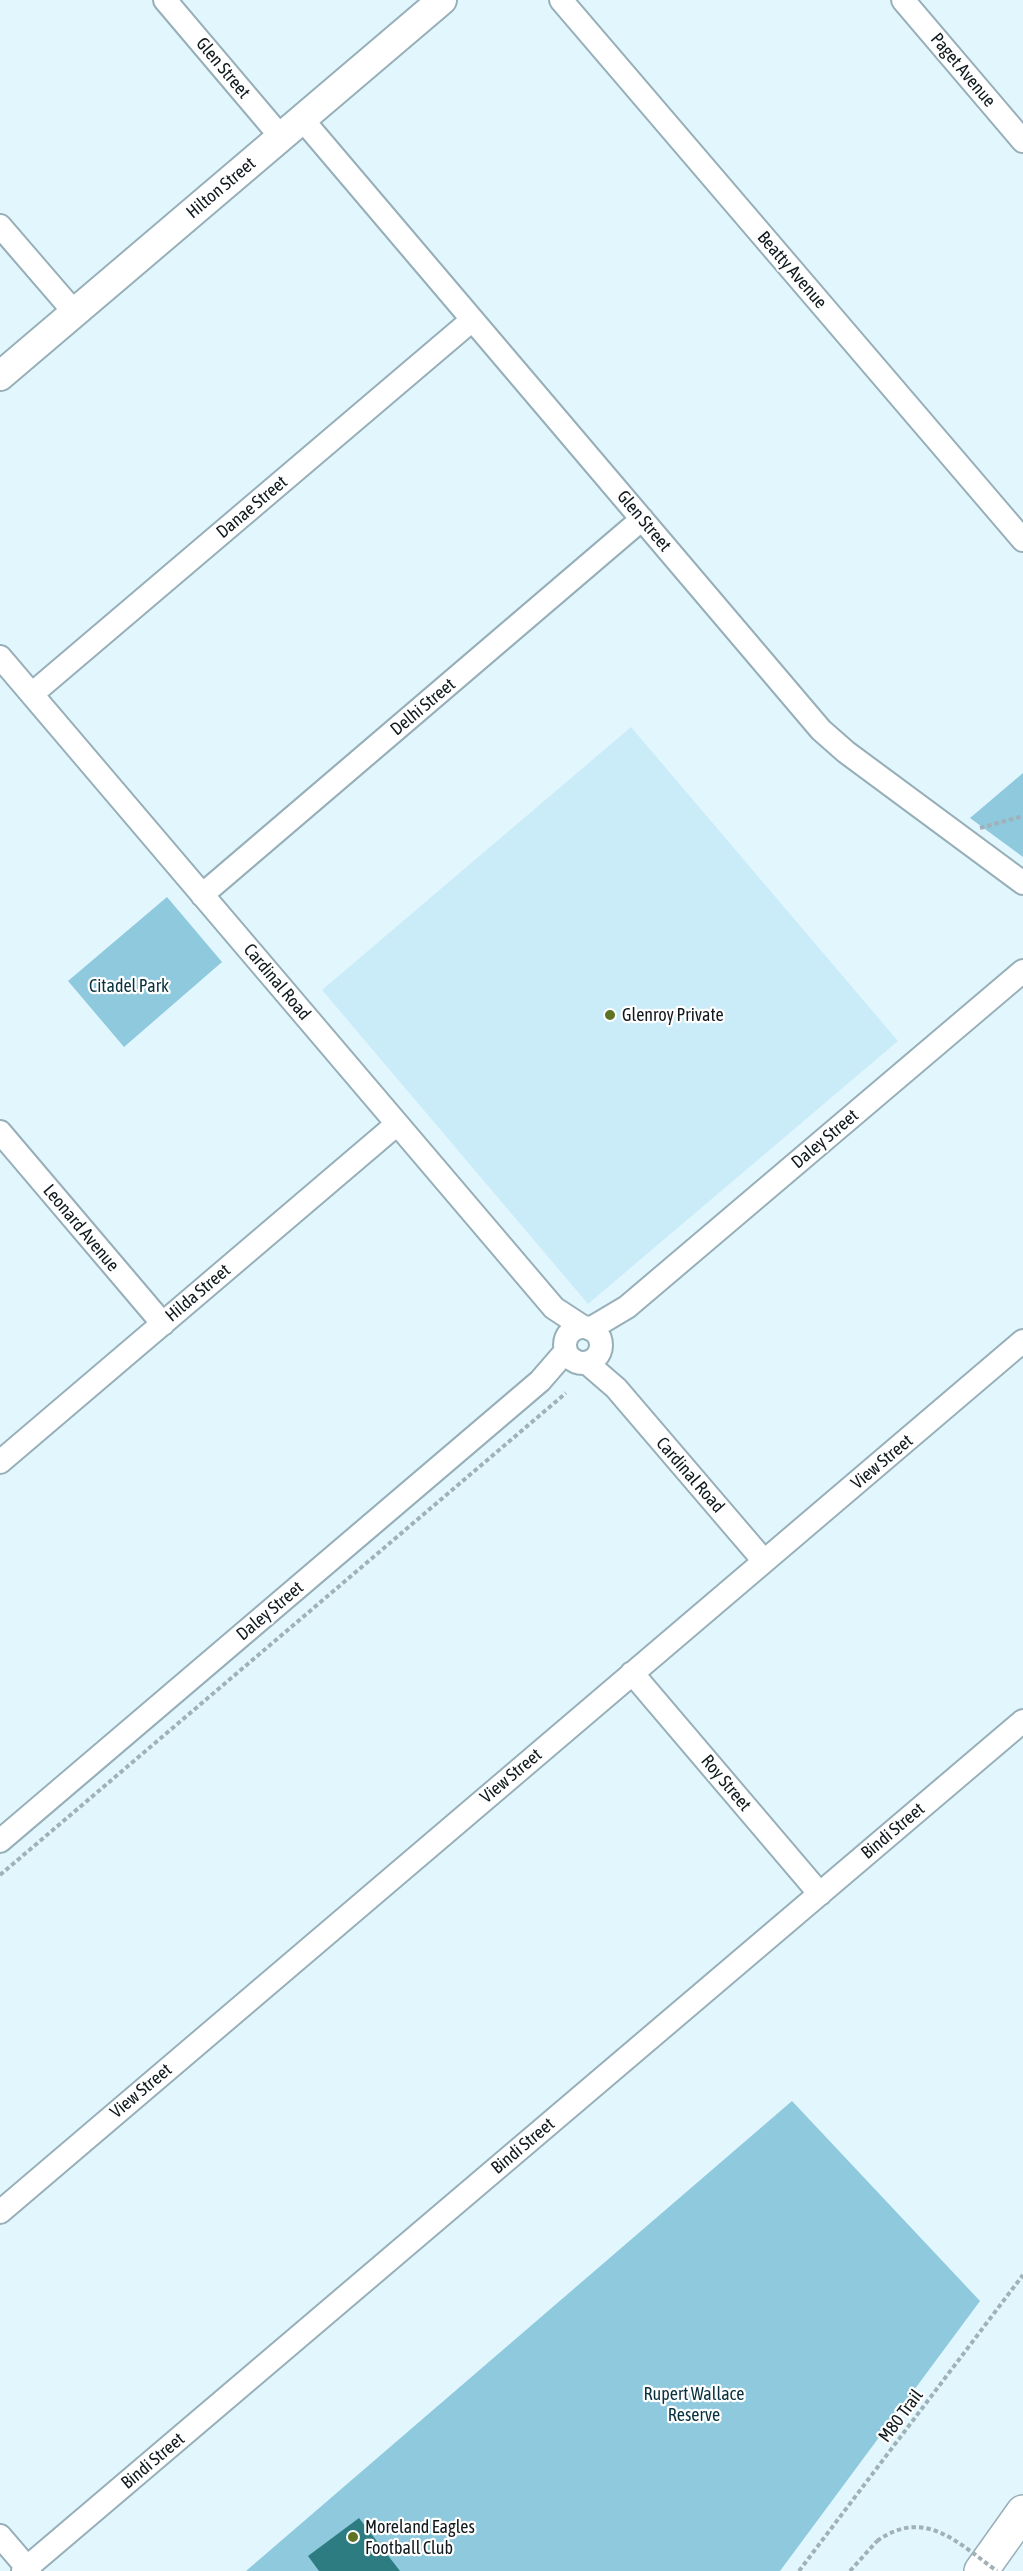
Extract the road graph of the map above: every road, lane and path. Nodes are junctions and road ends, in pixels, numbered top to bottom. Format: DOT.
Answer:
graph roads {
  1 [pos="165,0"];
  2 [pos="442,0"];
  3 [pos="561,0"];
  4 [pos="903,0"];
  5 [pos="291,128"];
  6 [pos="1023,141"];
  7 [pos="0,226"];
  8 [pos="75,313"];
  9 [pos="472,320"];
  10 [pos="0,376"];
  11 [pos="642,519"];
  12 [pos="1023,540"];
  13 [pos="0,657"];
  14 [pos="32,694"];
  15 [pos="1023,816"];
  16 [pos="989,834"];
  17 [pos="1023,883"];
  18 [pos="202,895"];
  19 [pos="1023,970"];
  20 [pos="397,1124"];
  21 [pos="0,1132"];
  22 [pos="163,1324"];
  23 [pos="1023,1341"];
  24 [pos="583,1346"];
  25 [pos="566,1393"];
  26 [pos="0,1462"];
  27 [pos="764,1561"];
  28 [pos="632,1673"];
  29 [pos="1023,1721"];
  30 [pos="0,1840"];
  31 [pos="0,1875"];
  32 [pos="820,1894"];
  33 [pos="0,2212"];
  34 [pos="1023,2275"];
  35 [pos="1023,2512"];
  36 [pos="0,2536"];
  37 [pos="27,2570"];
  38 [pos="799,2571"];
  39 [pos="850,2571"];
  40 [pos="981,2571"];
  41 [pos="997,2571"];
  1 -- 5 [label="street, Glen Street"];
  2 -- 5 [label="street, Hilton Street"];
  3 -- 12 [label="street, Beatty Avenue"];
  4 -- 6 [label="street, Paget Avenue"];
  5 -- 8 [label="street, Hilton Street"];
  5 -- 9 [label="street, Glen Street"];
  7 -- 8 [label="street"];
  8 -- 10 [label="street, Hilton Street"];
  9 -- 11 [label="street, Glen Street"];
  9 -- 14 [label="street, Danae Street"];
  11 -- 17 [label="street, Glen Street"];
  11 -- 18 [label="street, Delhi Street"];
  13 -- 14 [label="street, Cardinal Road"];
  14 -- 18 [label="street, Cardinal Road"];
  15 -- 16 [label="path"];
  18 -- 20 [label="street, Cardinal Road"];
  19 -- 24 [label="street, Daley Street"];
  20 -- 22 [label="street, Hilda Street"];
  20 -- 24 [label="street, Cardinal Road"];
  21 -- 22 [label="street, Leonard Avenue"];
  22 -- 26 [label="street, Hilda Street"];
  23 -- 27 [label="street, View Street"];
  24 -- 27 [label="street, Cardinal Road"];
  24 -- 30 [label="street, Daley Street"];
  25 -- 31 [label="path"];
  27 -- 28 [label="street, View Street"];
  28 -- 32 [label="street, Roy Street"];
  28 -- 33 [label="street, View Street"];
  29 -- 32 [label="street, Bindi Street"];
  32 -- 37 [label="street, Bindi Street"];
  34 -- 38 [label="path, M80 Trail"];
  35 -- 40 [label="highway"];
  36 -- 37 [label="street"];
  39 -- 41 [label="path, bridge"];
}
